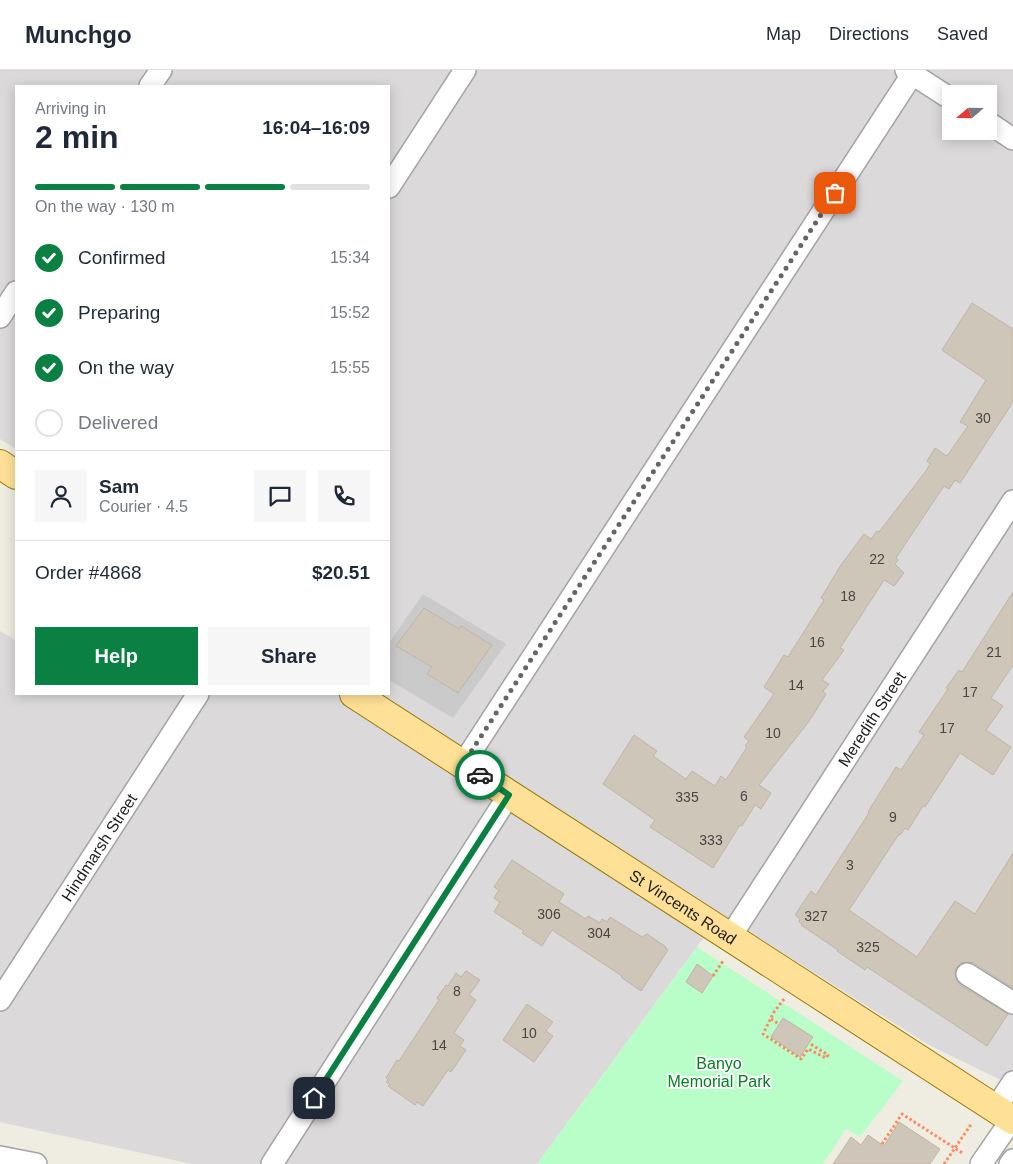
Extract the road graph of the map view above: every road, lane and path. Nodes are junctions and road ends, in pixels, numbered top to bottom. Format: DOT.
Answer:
graph roads {
  1 [pos="161,70"];
  2 [pos="465,70"];
  3 [pos="911,71"];
  4 [pos="151,85"];
  5 [pos="942,93"];
  6 [pos="998,130"];
  7 [pos="1013,139"];
  8 [pos="390,185"];
  9 [pos="15,294"];
  10 [pos="0,318"];
  11 [pos="0,464"];
  12 [pos="15,474"];
  13 [pos="1013,501"];
  14 [pos="197,695"];
  15 [pos="356,695"];
  16 [pos="463,764"];
  17 [pos="509,795"];
  18 [pos="727,949"];
  19 [pos="967,974"];
  20 [pos="713,976"];
  21 [pos="784,998"];
  22 [pos="0,1000"];
  23 [pos="1013,1003"];
  24 [pos="770,1018"];
  25 [pos="779,1024"];
  26 [pos="809,1043"];
  27 [pos="1013,1082"];
  28 [pos="1007,1116"];
  29 [pos="972,1123"];
  30 [pos="882,1144"];
  31 [pos="955,1148"];
  32 [pos="0,1157"];
  33 [pos="1013,1160"];
  34 [pos="976,1161"];
  35 [pos="36,1164"];
  36 [pos="272,1164"];
  37 [pos="944,1164"];
  38 [pos="1010,1164"];
  1 -- 4 [label="street"];
  2 -- 8 [label="street"];
  3 -- 5 [label="street"];
  3 -- 16 [label="street"];
  6 -- 7 [label="street"];
  9 -- 10 [label="street"];
  11 -- 12 [label="main road"];
  13 -- 18 [label="street, Meredith Street"];
  14 -- 22 [label="street, Hindmarsh Street"];
  15 -- 16 [label="main road, St Vincents Road"];
  16 -- 17 [label="main road, St Vincents Road"];
  17 -- 18 [label="main road, St Vincents Road"];
  17 -- 36 [label="street"];
  18 -- 20 [label="path"];
  18 -- 28 [label="main road, St Vincents Road"];
  19 -- 23 [label="street"];
  21 -- 24 [label="path"];
  24 -- 25 [label="path"];
  24 -- 26 [label="path"];
  27 -- 28 [label="street"];
  28 -- 34 [label="street"];
  29 -- 31 [label="path"];
  30 -- 31 [label="path"];
  31 -- 34 [label="path"];
  31 -- 37 [label="path"];
  32 -- 35 [label="street"];
  33 -- 38 [label="street"];
}
